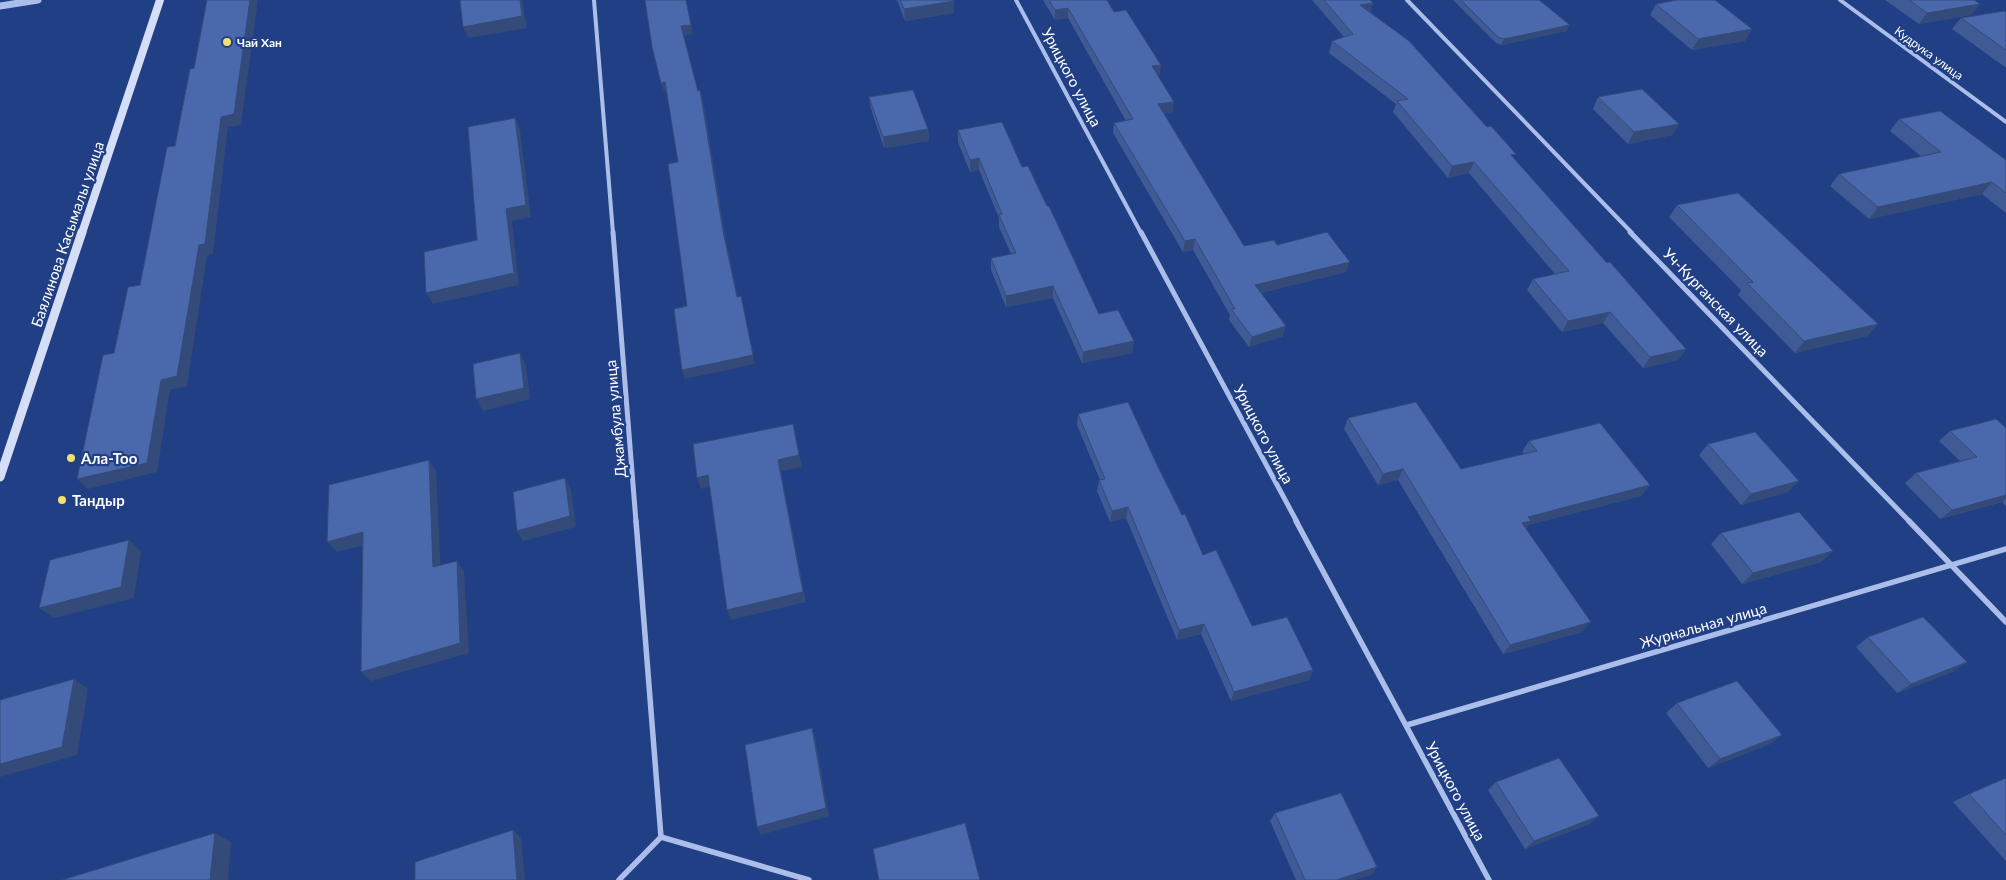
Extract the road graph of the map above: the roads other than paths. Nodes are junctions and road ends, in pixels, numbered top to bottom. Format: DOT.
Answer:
graph roads {
  1 [pos="38,0"];
  2 [pos="160,0"];
  3 [pos="594,0"];
  4 [pos="1016,0"];
  5 [pos="1407,0"];
  6 [pos="1840,0"];
  7 [pos="0,6"];
  8 [pos="2006,122"];
  9 [pos="0,477"];
  10 [pos="2006,548"];
  11 [pos="1953,565"];
  12 [pos="2006,622"];
  13 [pos="1407,725"];
  14 [pos="661,837"];
  15 [pos="620,880"];
  16 [pos="809,880"];
  17 [pos="1489,880"];
  1 -- 7 [label="street"];
  2 -- 9 [label="main road, Баялинова Касымалы улица"];
  3 -- 14 [label="street, Джамбула улица"];
  4 -- 13 [label="street, Урицкого улица"];
  5 -- 11 [label="street, Уч-Курганская улица"];
  6 -- 8 [label="street, Кудрука улица"];
  10 -- 11 [label="street, Журнальная улица"];
  11 -- 12 [label="street, Уч-Курганская улица"];
  11 -- 13 [label="street, Журнальная улица"];
  13 -- 17 [label="street, Урицкого улица"];
  14 -- 15 [label="street"];
  14 -- 16 [label="street"];
}
